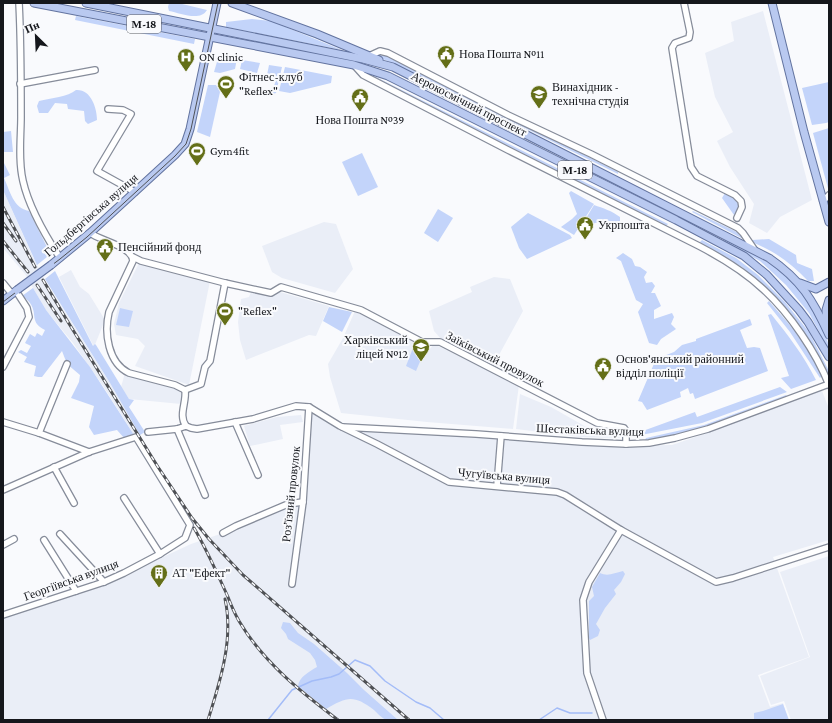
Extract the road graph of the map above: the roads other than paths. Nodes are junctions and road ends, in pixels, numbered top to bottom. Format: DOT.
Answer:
graph roads {
  1 [pos="19,3"];
  2 [pos="34,3"];
  3 [pos="88,3"];
  4 [pos="217,3"];
  5 [pos="232,3"];
  6 [pos="684,3"];
  7 [pos="772,3"];
  8 [pos="87,13"];
  9 [pos="212,28"];
  10 [pos="210,37"];
  11 [pos="339,43"];
  12 [pos="339,54"];
  13 [pos="370,55"];
  14 [pos="363,59"];
  15 [pos="354,65"];
  16 [pos="393,67"];
  17 [pos="95,70"];
  18 [pos="20,84"];
  19 [pos="108,109"];
  20 [pos="135,192"];
  21 [pos="829,195"];
  22 [pos="823,201"];
  23 [pos="737,218"];
  24 [pos="829,222"];
  25 [pos="90,233"];
  26 [pos="754,250"];
  27 [pos="133,257"];
  28 [pos="60,258"];
  29 [pos="798,282"];
  30 [pos="829,282"];
  31 [pos="3,283"];
  32 [pos="225,283"];
  33 [pos="15,292"];
  34 [pos="829,300"];
  35 [pos="3,301"];
  36 [pos="828,332"];
  37 [pos="829,357"];
  38 [pos="67,364"];
  39 [pos="3,367"];
  40 [pos="829,384"];
  41 [pos="185,390"];
  42 [pos="309,407"];
  43 [pos="3,422"];
  44 [pos="235,422"];
  45 [pos="186,426"];
  46 [pos="340,426"];
  47 [pos="177,429"];
  48 [pos="39,432"];
  49 [pos="148,432"];
  50 [pos="501,436"];
  51 [pos="626,444"];
  52 [pos="89,452"];
  53 [pos="54,467"];
  54 [pos="258,475"];
  55 [pos="497,486"];
  56 [pos="3,490"];
  57 [pos="205,495"];
  58 [pos="124,498"];
  59 [pos="303,502"];
  60 [pos="74,503"];
  61 [pos="621,530"];
  62 [pos="223,533"];
  63 [pos="60,534"];
  64 [pos="14,539"];
  65 [pos="44,540"];
  66 [pos="3,545"];
  67 [pos="829,548"];
  68 [pos="160,554"];
  69 [pos="104,582"];
  70 [pos="292,584"];
  71 [pos="76,591"];
  72 [pos="3,615"];
  73 [pos="603,720"];
  1 -- 18 [label="street"];
  2 -- 8 [label="main road, Аерокосмічний проспект / М-18"];
  3 -- 8 [label="street"];
  3 -- 9 [label="main road, Аерокосмічний проспект / М-18"];
  4 -- 9 [label="main road"];
  5 -- 11 [label="main road"];
  6 -- 23 [label="street"];
  7 -- 22 [label="main road"];
  8 -- 10 [label="main road, Аерокосмічний проспект / М-18"];
  9 -- 10 [label="main road"];
  9 -- 12 [label="main road, Аерокосмічний проспект / М-18"];
  10 -- 15 [label="main road, Аерокосмічний проспект / М-18"];
  10 -- 20 [label="main road, Гольдбергівська вулиця"];
  11 -- 12 [label="main road"];
  11 -- 13 [label="main road"];
  12 -- 14 [label="main road, Аерокосмічний проспект / М-18"];
  13 -- 14 [label="street"];
  13 -- 16 [label="main road"];
  13 -- 26 [label="street"];
  14 -- 16 [label="main road, Аерокосмічний проспект / М-18"];
  15 -- 37 [label="main road, Аерокосмічний проспект / М-18"];
  15 -- 40 [label="street"];
  16 -- 26 [label="main road, Аерокосмічний проспект / М-18"];
  17 -- 18 [label="street"];
  18 -- 28 [label="street"];
  19 -- 20 [label="street"];
  20 -- 25 [label="main road, Гольдбергівська вулиця"];
  21 -- 22 [label="street"];
  22 -- 24 [label="main road"];
  25 -- 27 [label="street, Заїківський провулок"];
  25 -- 28 [label="main road, Гольдбергівська вулиця"];
  26 -- 29 [label="main road, Аерокосмічний проспект / М-18"];
  27 -- 32 [label="street, Заїківський провулок"];
  27 -- 41 [label="street"];
  28 -- 33 [label="main road, Гольдбергівська вулиця, bridge"];
  29 -- 30 [label="main road"];
  29 -- 36 [label="main road, Аерокосмічний проспект / М-18"];
  31 -- 33 [label="street"];
  32 -- 41 [label="street"];
  32 -- 51 [label="street, Заїківський провулок"];
  33 -- 35 [label="main road, Гольдбергівська вулиця"];
  33 -- 39 [label="street"];
  34 -- 36 [label="main road"];
  38 -- 48 [label="street"];
  40 -- 51 [label="street, Шестаківська вулиця"];
  41 -- 45 [label="street"];
  42 -- 44 [label="street"];
  42 -- 46 [label="street, Чугуївська вулиця"];
  42 -- 59 [label="street, Роз’їзний провулок"];
  43 -- 48 [label="street"];
  44 -- 45 [label="street"];
  44 -- 54 [label="street"];
  45 -- 47 [label="street"];
  46 -- 50 [label="street, Шестаківська вулиця"];
  46 -- 55 [label="street, Чугуївська вулиця"];
  47 -- 49 [label="street"];
  47 -- 57 [label="street"];
  48 -- 52 [label="street"];
  50 -- 51 [label="street, Шестаківська вулиця"];
  50 -- 55 [label="street"];
  52 -- 53 [label="street"];
  52 -- 68 [label="street, Георгіївська вулиця"];
  53 -- 56 [label="street"];
  53 -- 60 [label="street"];
  55 -- 61 [label="street, Чугуївська вулиця"];
  58 -- 68 [label="street"];
  59 -- 62 [label="street"];
  59 -- 70 [label="street, Роз’їзний провулок"];
  61 -- 67 [label="street, Чугуївська вулиця"];
  61 -- 73 [label="street"];
  63 -- 69 [label="street"];
  64 -- 66 [label="street"];
  65 -- 71 [label="street"];
  68 -- 69 [label="street, Георгіївська вулиця"];
  69 -- 71 [label="street, Георгіївська вулиця"];
  71 -- 72 [label="street, Георгіївська вулиця"];
}
